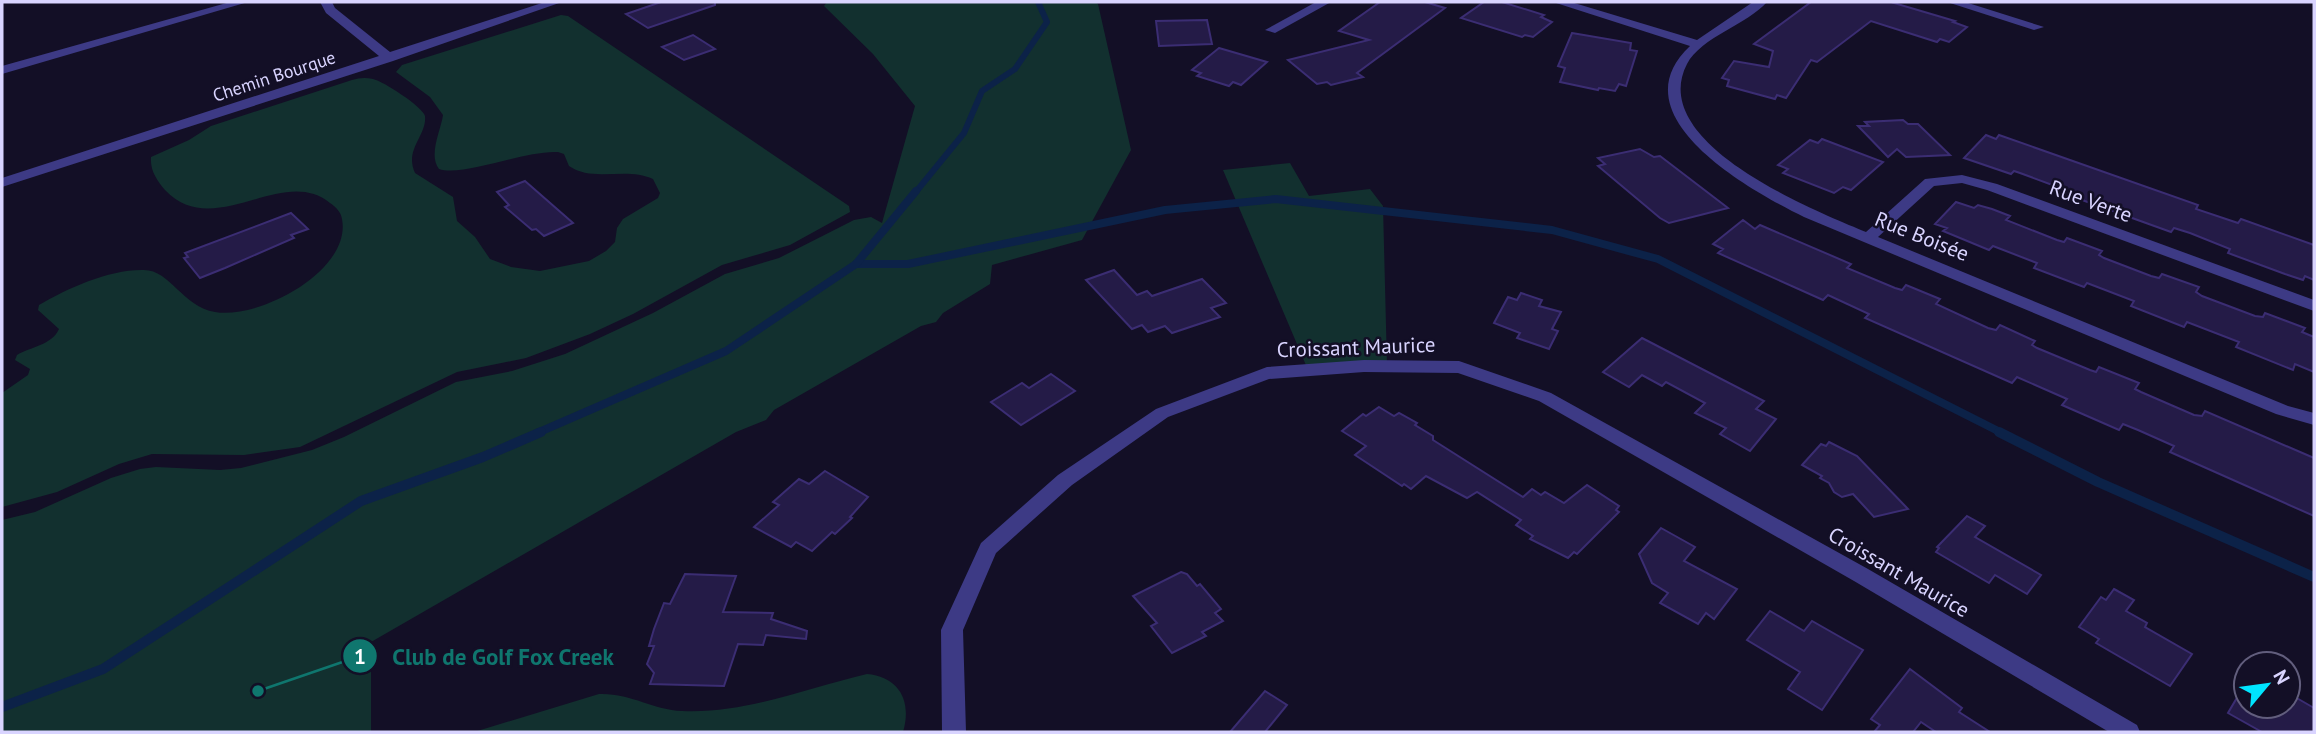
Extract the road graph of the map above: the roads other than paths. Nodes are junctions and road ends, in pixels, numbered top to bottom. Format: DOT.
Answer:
graph roads {
  1 [pos="242,2"];
  2 [pos="326,2"];
  3 [pos="556,2"];
  4 [pos="1325,2"];
  5 [pos="1559,2"];
  6 [pos="1761,2"];
  7 [pos="1953,2"];
  8 [pos="2038,27"];
  9 [pos="1271,30"];
  10 [pos="1700,45"];
  11 [pos="389,58"];
  12 [pos="2,70"];
  13 [pos="2,183"];
  14 [pos="1868,239"];
  15 [pos="2314,306"];
  16 [pos="2314,419"];
  17 [pos="954,732"];
  18 [pos="2129,732"];
  1 -- 12 [label="street"];
  2 -- 11 [label="street"];
  3 -- 11 [label="street, Chemin Bourque"];
  4 -- 9 [label="street"];
  5 -- 10 [label="street"];
  6 -- 10 [label="street, Rue Boisée"];
  7 -- 8 [label="street"];
  10 -- 14 [label="street, Rue Boisée"];
  11 -- 13 [label="street, Chemin Bourque"];
  14 -- 15 [label="street, Rue Verte"];
  14 -- 16 [label="street, Rue Boisée"];
  17 -- 18 [label="street, Croissant Maurice"];
}
